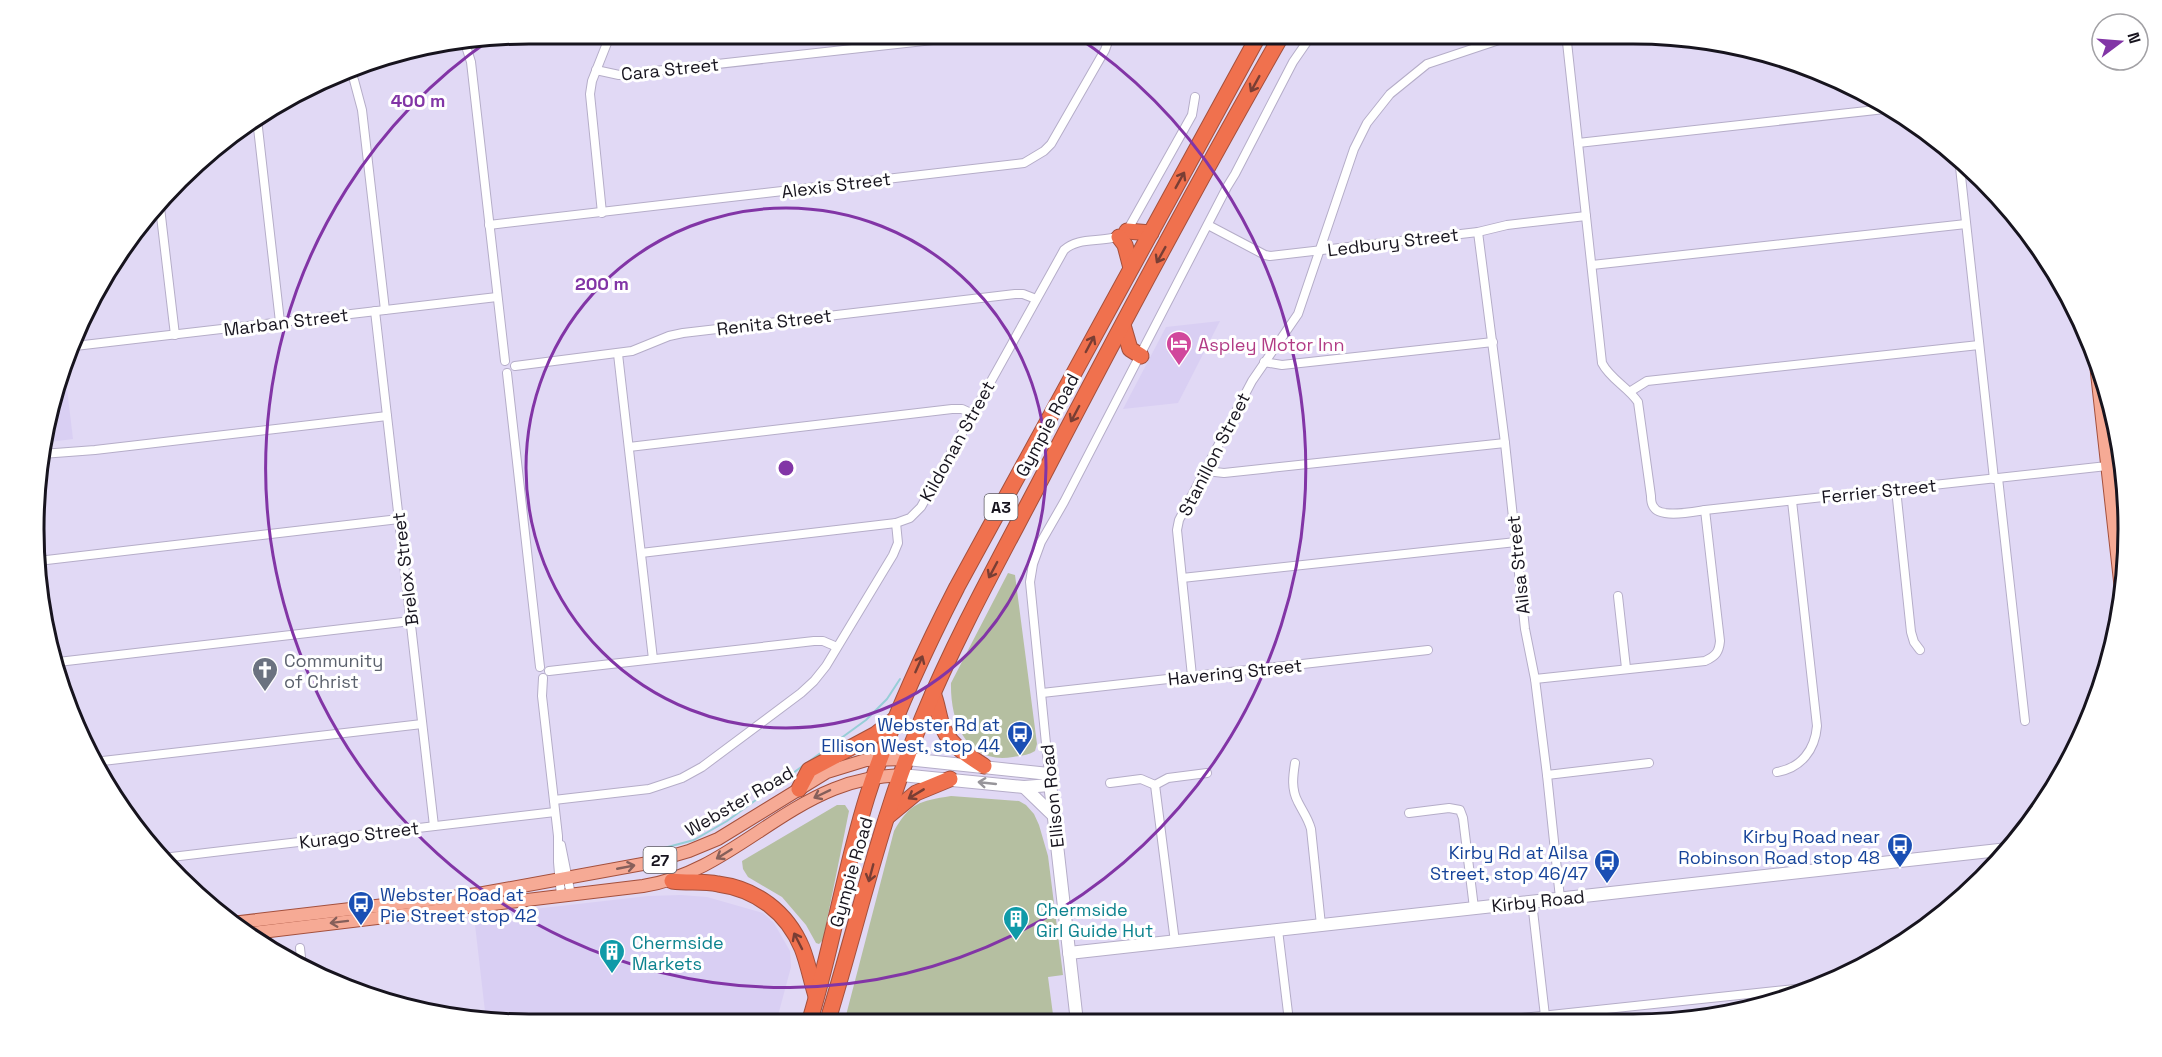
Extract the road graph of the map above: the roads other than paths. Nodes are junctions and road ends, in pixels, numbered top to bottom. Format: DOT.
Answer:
graph roads {
  1 [pos="607,44"];
  2 [pos="885,44"];
  3 [pos="1107,44"];
  4 [pos="1254,44"];
  5 [pos="1277,44"];
  6 [pos="1305,44"];
  7 [pos="1487,44"];
  8 [pos="1567,44"];
  9 [pos="466,48"];
  10 [pos="596,70"];
  11 [pos="354,80"];
  12 [pos="1196,97"];
  13 [pos="1879,110"];
  14 [pos="258,126"];
  15 [pos="1578,143"];
  16 [pos="1960,171"];
  17 [pos="161,213"];
  18 [pos="602,213"];
  19 [pos="1586,216"];
  20 [pos="1966,224"];
  21 [pos="489,225"];
  22 [pos="1208,225"];
  23 [pos="1478,232"];
  24 [pos="1151,233"];
  25 [pos="1123,234"];
  26 [pos="1320,250"];
  27 [pos="1592,265"];
  28 [pos="1131,268"];
  29 [pos="497,297"];
  30 [pos="1036,299"];
  31 [pos="380,311"];
  32 [pos="280,322"];
  33 [pos="1123,325"];
  34 [pos="176,335"];
  35 [pos="1493,342"];
  36 [pos="1979,345"];
  37 [pos="79,346"];
  38 [pos="618,354"];
  39 [pos="1141,356"];
  40 [pos="505,362"];
  41 [pos="1264,362"];
  42 [pos="514,366"];
  43 [pos="507,372"];
  44 [pos="1631,391"];
  45 [pos="2099,393"];
  46 [pos="973,414"];
  47 [pos="387,416"];
  48 [pos="1505,443"];
  49 [pos="629,447"];
  50 [pos="50,453"];
  51 [pos="2107,466"];
  52 [pos="1206,471"];
  53 [pos="1996,478"];
  54 [pos="1896,489"];
  55 [pos="1792,501"];
  56 [pos="1705,510"];
  57 [pos="399,519"];
  58 [pos="896,523"];
  59 [pos="1516,542"];
  60 [pos="641,553"];
  61 [pos="2117,555"];
  62 [pos="45,560"];
  63 [pos="1182,578"];
  64 [pos="1618,596"];
  65 [pos="411,621"];
  66 [pos="837,646"];
  67 [pos="1428,650"];
  68 [pos="1920,650"];
  69 [pos="653,659"];
  70 [pos="62,662"];
  71 [pos="1626,668"];
  72 [pos="546,675"];
  73 [pos="1192,676"];
  74 [pos="1535,679"];
  75 [pos="933,693"];
  76 [pos="1042,693"];
  77 [pos="896,718"];
  78 [pos="2025,721"];
  79 [pos="422,724"];
  80 [pos="880,759"];
  81 [pos="907,759"];
  82 [pos="103,761"];
  83 [pos="1295,763"];
  84 [pos="1649,763"];
  85 [pos="984,766"];
  86 [pos="1777,772"];
  87 [pos="1207,773"];
  88 [pos="901,775"];
  89 [pos="1547,775"];
  90 [pos="875,776"];
  91 [pos="950,779"];
  92 [pos="1050,780"];
  93 [pos="1110,783"];
  94 [pos="1155,785"];
  95 [pos="1024,787"];
  96 [pos="799,789"];
  97 [pos="554,800"];
  98 [pos="555,812"];
  99 [pos="1408,813"];
  100 [pos="1053,815"];
  101 [pos="887,816"];
  102 [pos="434,826"];
  103 [pos="1996,850"];
  104 [pos="172,857"];
  105 [pos="564,878"];
  106 [pos="672,881"];
  107 [pos="566,895"];
  108 [pos="1560,898"];
  109 [pos="1532,902"];
  110 [pos="1474,908"];
  111 [pos="245,922"];
  112 [pos="1322,925"];
  113 [pos="1278,930"];
  114 [pos="259,932"];
  115 [pos="1175,942"];
  116 [pos="300,948"];
  117 [pos="1069,952"];
  118 [pos="301,956"];
  119 [pos="1780,991"];
  120 [pos="816,996"];
  121 [pos="811,1014"];
  122 [pos="829,1014"];
  123 [pos="1076,1014"];
  124 [pos="1287,1014"];
  125 [pos="1545,1014"];
  126 [pos="1564,1014"];
  1 -- 10 [label="street"];
  2 -- 10 [label="street, Cara Street"];
  3 -- 18 [label="street, Alexis Street"];
  24 -- 4 [label="highway, Gympie Road / A3, one-way"];
  5 -- 33 [label="highway, Gympie Road / A3, one-way"];
  6 -- 22 [label="street"];
  7 -- 26 [label="street, Stanillon Street"];
  8 -- 15 [label="street"];
  9 -- 21 [label="street"];
  10 -- 18 [label="street"];
  11 -- 31 [label="street, Brelox Street"];
  12 -- 25 [label="street"];
  13 -- 15 [label="street"];
  14 -- 32 [label="street"];
  15 -- 19 [label="street"];
  16 -- 20 [label="street"];
  17 -- 34 [label="street"];
  18 -- 21 [label="street, Alexis Street"];
  19 -- 23 [label="street, Ledbury Street"];
  19 -- 27 [label="street"];
  20 -- 27 [label="street"];
  20 -- 36 [label="street"];
  21 -- 29 [label="street"];
  22 -- 26 [label="street, Ledbury Street"];
  22 -- 39 [label="street"];
  23 -- 26 [label="street, Ledbury Street"];
  23 -- 35 [label="street, Ailsa Street"];
  24 -- 25 [label="highway"];
  24 -- 28 [label="highway, Gympie Road / A3"];
  25 -- 28 [label="highway"];
  25 -- 30 [label="street, Kildonan Street"];
  26 -- 41 [label="street, Stanillon Street"];
  27 -- 44 [label="street"];
  77 -- 28 [label="highway, Gympie Road / A3, one-way"];
  29 -- 31 [label="street, Marban Street"];
  29 -- 40 [label="street"];
  30 -- 38 [label="street, Renita Street"];
  30 -- 46 [label="street, Kildonan Street"];
  31 -- 32 [label="street, Marban Street"];
  31 -- 47 [label="street, Brelox Street"];
  32 -- 34 [label="street, Marban Street"];
  33 -- 39 [label="highway"];
  33 -- 75 [label="highway, Gympie Road / A3, one-way"];
  34 -- 37 [label="street, Marban Street"];
  35 -- 41 [label="street"];
  35 -- 48 [label="street, Ailsa Street"];
  36 -- 44 [label="street"];
  36 -- 53 [label="street"];
  38 -- 42 [label="street, Renita Street"];
  38 -- 49 [label="street"];
  39 -- 76 [label="street, Ellison Road"];
  40 -- 42 [label="street"];
  40 -- 43 [label="street"];
  41 -- 52 [label="street, Stanillon Street"];
  42 -- 43 [label="street"];
  43 -- 72 [label="street"];
  44 -- 56 [label="street, Ferrier Street"];
  45 -- 51 [label="main road"];
  46 -- 49 [label="street"];
  46 -- 58 [label="street, Kildonan Street"];
  47 -- 50 [label="street"];
  47 -- 57 [label="street, Brelox Street"];
  48 -- 52 [label="street"];
  48 -- 59 [label="street, Ailsa Street"];
  49 -- 60 [label="street"];
  51 -- 53 [label="street, Ferrier Street"];
  51 -- 61 [label="main road"];
  52 -- 63 [label="street, Stanillon Street"];
  53 -- 54 [label="street, Ferrier Street"];
  53 -- 78 [label="street"];
  54 -- 55 [label="street, Ferrier Street"];
  54 -- 68 [label="street"];
  55 -- 56 [label="street, Ferrier Street"];
  55 -- 86 [label="street"];
  56 -- 71 [label="street"];
  57 -- 62 [label="street"];
  57 -- 65 [label="street, Brelox Street"];
  58 -- 60 [label="street"];
  58 -- 66 [label="street"];
  59 -- 63 [label="street"];
  59 -- 74 [label="street, Ailsa Street"];
  60 -- 69 [label="street"];
  63 -- 73 [label="street, Stanillon Street"];
  64 -- 71 [label="street"];
  65 -- 70 [label="street"];
  65 -- 79 [label="street, Brelox Street"];
  66 -- 69 [label="street"];
  66 -- 97 [label="street"];
  67 -- 73 [label="street, Havering Street"];
  69 -- 72 [label="street"];
  71 -- 74 [label="street"];
  72 -- 97 [label="street"];
  73 -- 76 [label="street, Havering Street"];
  74 -- 89 [label="street, Ailsa Street"];
  75 -- 81 [label="highway, Gympie Road / A3"];
  75 -- 85 [label="highway"];
  76 -- 92 [label="street, Ellison Road"];
  77 -- 80 [label="highway, Gympie Road / A3"];
  77 -- 96 [label="highway"];
  79 -- 82 [label="street"];
  79 -- 102 [label="street, Brelox Street"];
  80 -- 81 [label="main road, Webster Road / 27"];
  80 -- 90 [label="highway, Gympie Road / A3"];
  80 -- 96 [label="main road, Webster Road / 27"];
  81 -- 85 [label="street, Webster Road / 27"];
  81 -- 88 [label="highway, Gympie Road / A3"];
  83 -- 112 [label="street"];
  84 -- 89 [label="street"];
  85 -- 92 [label="street, Webster Road / 27"];
  87 -- 94 [label="street"];
  88 -- 90 [label="main road, Webster Road / 27"];
  88 -- 91 [label="street, Webster Road / 27"];
  88 -- 101 [label="highway, Gympie Road / A3"];
  89 -- 108 [label="street, Ailsa Street"];
  90 -- 106 [label="main road, Webster Road / 27, one-way"];
  90 -- 120 [label="highway, Gympie Road / A3"];
  95 -- 91 [label="street, Webster Road / 27, one-way"];
  91 -- 101 [label="highway, one-way"];
  92 -- 95 [label="street, Webster Road / 27"];
  92 -- 100 [label="street, Ellison Road"];
  93 -- 94 [label="street"];
  94 -- 115 [label="street"];
  95 -- 100 [label="street"];
  105 -- 96 [label="main road, Webster Road / 27, one-way"];
  97 -- 98 [label="street"];
  98 -- 102 [label="street, Kurago Street"];
  98 -- 105 [label="street"];
  99 -- 110 [label="street"];
  100 -- 117 [label="street, Ellison Road"];
  101 -- 122 [label="highway, Gympie Road / A3, one-way"];
  102 -- 104 [label="street, Kurago Street"];
  103 -- 108 [label="street, Kirby Road"];
  105 -- 107 [label="street"];
  105 -- 111 [label="main road, Webster Road / 27"];
  106 -- 107 [label="main road, Webster Road / 27"];
  120 -- 106 [label="highway, one-way"];
  107 -- 114 [label="main road, Webster Road / 27, one-way"];
  108 -- 109 [label="street, Kirby Road"];
  109 -- 110 [label="street, Kirby Road"];
  109 -- 125 [label="street"];
  110 -- 112 [label="street, Kirby Road"];
  112 -- 113 [label="street, Kirby Road"];
  113 -- 115 [label="street, Kirby Road"];
  113 -- 124 [label="street"];
  115 -- 117 [label="street, Kirby Road"];
  116 -- 118 [label="street"];
  117 -- 123 [label="street, Ellison Road"];
  119 -- 126 [label="street"];
  120 -- 121 [label="highway, Gympie Road / A3"];
}
